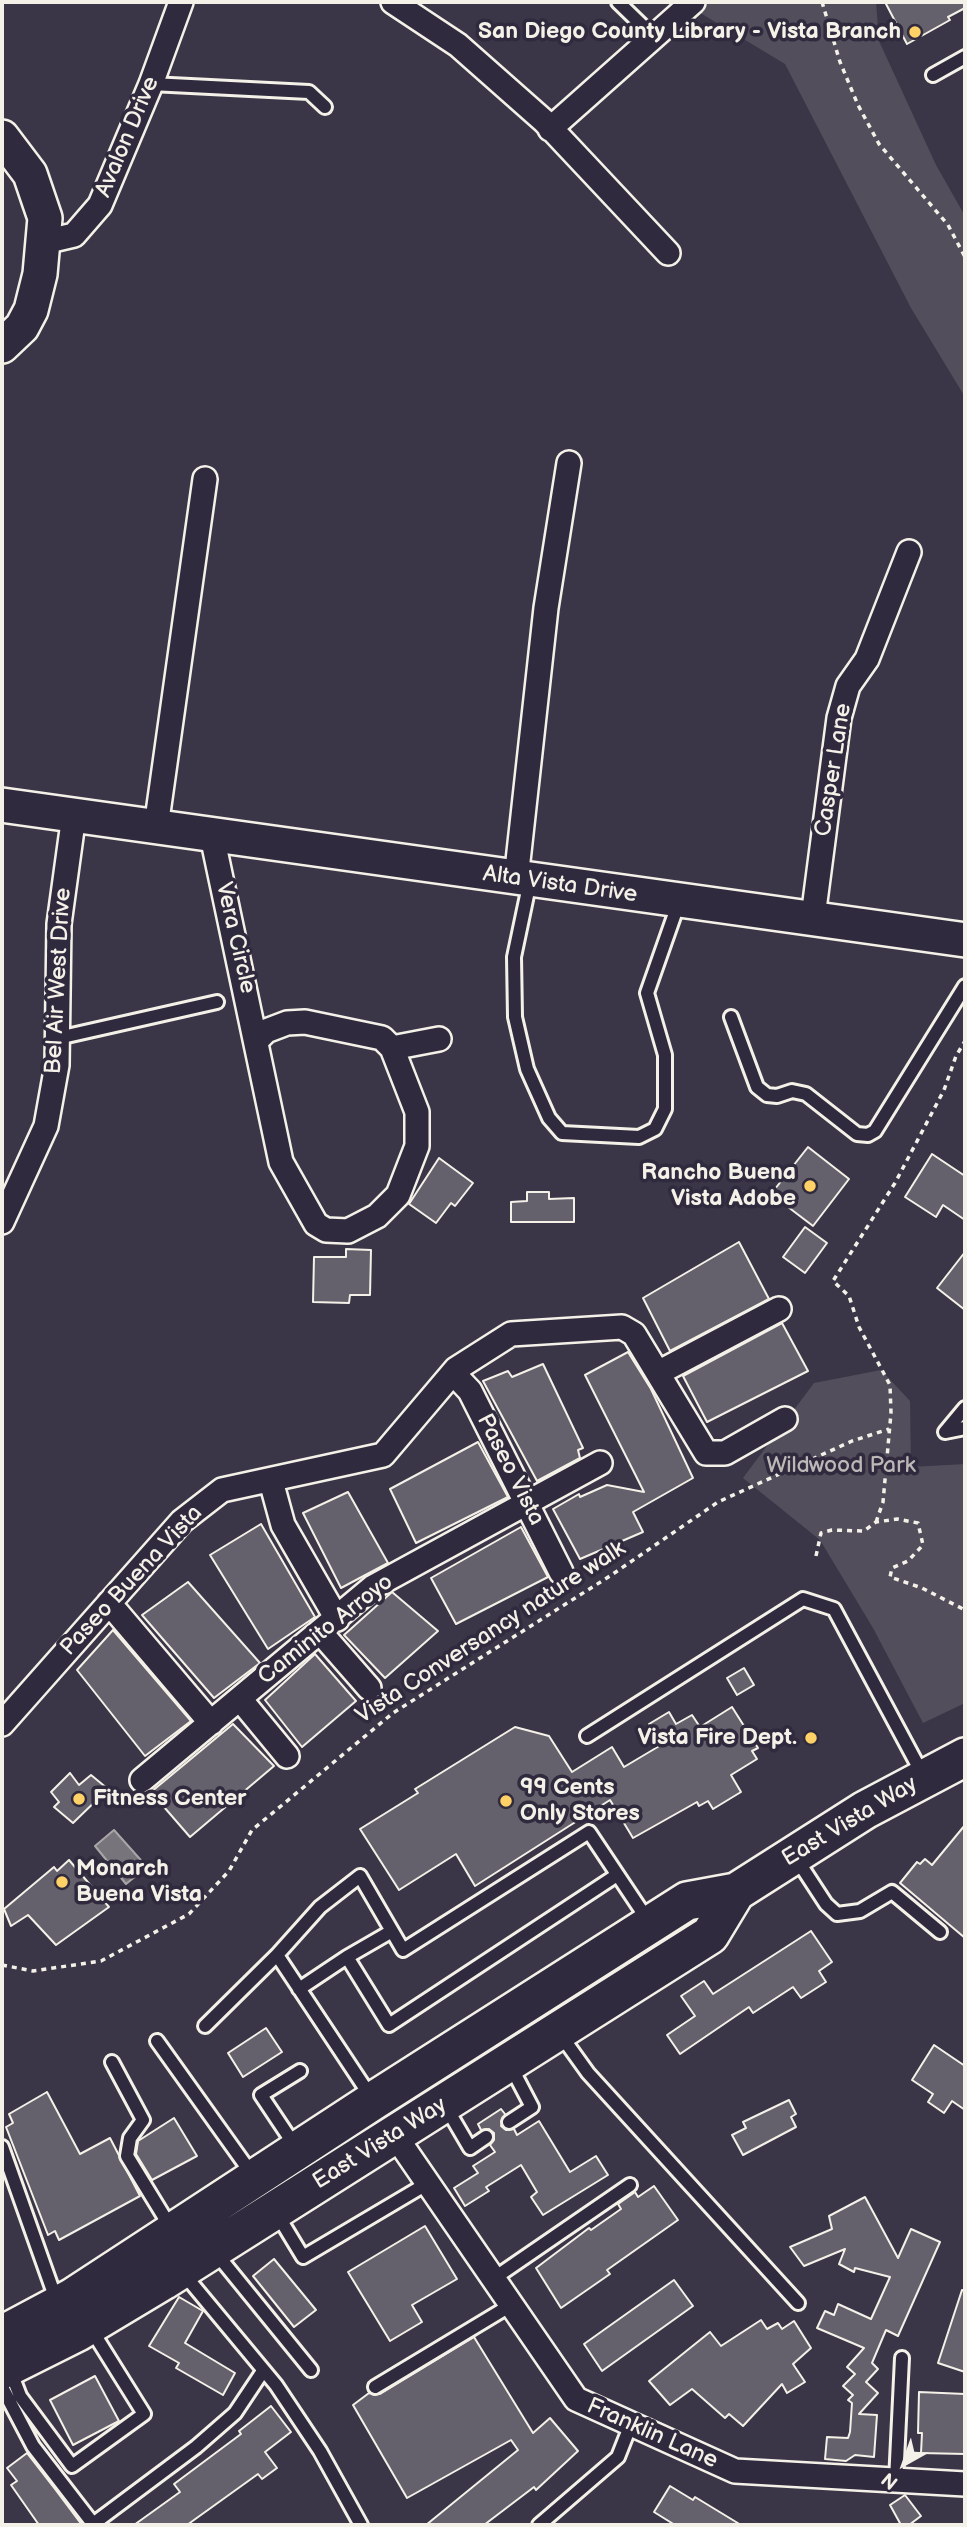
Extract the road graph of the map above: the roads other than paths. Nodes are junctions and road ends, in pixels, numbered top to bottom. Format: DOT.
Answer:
graph roads {
  1 [pos="181,2"];
  2 [pos="393,2"];
  3 [pos="618,2"];
  4 [pos="693,2"];
  5 [pos="652,35"];
  6 [pos="965,57"];
  7 [pos="933,75"];
  8 [pos="151,84"];
  9 [pos="325,107"];
  10 [pos="550,129"];
  11 [pos="2,137"];
  12 [pos="44,242"];
  13 [pos="668,253"];
  14 [pos="2,346"];
  15 [pos="569,463"];
  16 [pos="205,479"];
  17 [pos="909,552"];
  18 [pos="2,805"];
  19 [pos="74,815"];
  20 [pos="156,827"];
  21 [pos="212,836"];
  22 [pos="523,880"];
  23 [pos="680,900"];
  24 [pos="813,917"];
  25 [pos="965,940"];
  26 [pos="965,986"];
  27 [pos="217,1002"];
  28 [pos="732,1017"];
  29 [pos="58,1038"];
  30 [pos="439,1039"];
  31 [pos="257,1040"];
  32 [pos="392,1048"];
  33 [pos="2,1222"];
  34 [pos="779,1309"];
  35 [pos="453,1373"];
  36 [pos="658,1373"];
  37 [pos="965,1408"];
  38 [pos="785,1419"];
  39 [pos="965,1428"];
  40 [pos="600,1463"];
  41 [pos="271,1481"];
  42 [pos="527,1503"];
  43 [pos="561,1572"];
  44 [pos="109,1603"];
  45 [pos="329,1626"];
  46 [pos="369,1688"];
  47 [pos="240,1699"];
  48 [pos="211,1723"];
  49 [pos="2,1724"];
  50 [pos="587,1736"];
  51 [pos="287,1756"];
  52 [pos="965,1757"];
  53 [pos="924,1777"];
  54 [pos="142,1780"];
  55 [pos="794,1855"];
  56 [pos="617,1875"];
  57 [pos="736,1892"];
  58 [pos="651,1925"];
  59 [pos="392,1931"];
  60 [pos="940,1932"];
  61 [pos="277,1955"];
  62 [pos="347,1956"];
  63 [pos="299,1989"];
  64 [pos="205,2026"];
  65 [pos="558,2031"];
  66 [pos="157,2041"];
  67 [pos="112,2062"];
  68 [pos="509,2062"];
  69 [pos="300,2071"];
  70 [pos="373,2101"];
  71 [pos="443,2104"];
  72 [pos="509,2122"];
  73 [pos="394,2134"];
  74 [pos="486,2137"];
  75 [pos="2,2147"];
  76 [pos="298,2150"];
  77 [pos="254,2178"];
  78 [pos="428,2183"];
  79 [pos="630,2185"];
  80 [pos="275,2210"];
  81 [pos="173,2231"];
  82 [pos="213,2249"];
  83 [pos="181,2270"];
  84 [pos="493,2279"];
  85 [pos="798,2303"];
  86 [pos="58,2305"];
  87 [pos="511,2305"];
  88 [pos="89,2326"];
  89 [pos="902,2358"];
  90 [pos="3,2365"];
  91 [pos="311,2370"];
  92 [pos="263,2371"];
  93 [pos="374,2387"];
  94 [pos="631,2424"];
  95 [pos="896,2481"];
  96 [pos="965,2484"];
  97 [pos="93,2525"];
  98 [pos="361,2525"];
  99 [pos="539,2525"];
  1 -- 8 [label="street, Avalon Drive"];
  2 -- 10 [label="street"];
  3 -- 5 [label="lane"];
  4 -- 5 [label="street"];
  5 -- 10 [label="street"];
  6 -- 7 [label="lane"];
  8 -- 9 [label="lane"];
  8 -- 12 [label="street, Avalon Drive"];
  10 -- 13 [label="street"];
  11 -- 12 [label="street"];
  12 -- 14 [label="street"];
  15 -- 22 [label="street"];
  16 -- 20 [label="street"];
  17 -- 24 [label="street, Casper Lane"];
  18 -- 19 [label="street, Alta Vista Drive"];
  19 -- 20 [label="street, Alta Vista Drive"];
  19 -- 29 [label="street, Bel Air West Drive"];
  20 -- 21 [label="street, Alta Vista Drive"];
  21 -- 22 [label="street, Alta Vista Drive"];
  21 -- 31 [label="street, Vera Circle"];
  22 -- 23 [label="street, Alta Vista Drive"];
  22 -- 23 [label="lane"];
  23 -- 24 [label="street, Alta Vista Drive"];
  24 -- 25 [label="street, Alta Vista Drive"];
  26 -- 28 [label="lane"];
  27 -- 29 [label="lane"];
  29 -- 33 [label="street, Bel Air West Drive"];
  30 -- 32 [label="street"];
  31 -- 32 [label="street"];
  31 -- 32 [label="street, Vera Circle"];
  34 -- 36 [label="street"];
  35 -- 36 [label="street, Paseo Buena Vista"];
  35 -- 41 [label="street, Paseo Buena Vista"];
  35 -- 42 [label="street, Paseo Vista"];
  36 -- 38 [label="street, Paseo Buena Vista"];
  37 -- 39 [label="lane"];
  40 -- 42 [label="street, Caminito Arroyo"];
  41 -- 44 [label="street, Paseo Buena Vista"];
  41 -- 45 [label="street"];
  42 -- 43 [label="street, Paseo Vista"];
  42 -- 45 [label="street, Caminito Arroyo"];
  44 -- 48 [label="street"];
  44 -- 49 [label="street, Paseo Buena Vista"];
  45 -- 46 [label="street"];
  45 -- 47 [label="street, Caminito Arroyo"];
  47 -- 48 [label="street, Caminito Arroyo"];
  47 -- 51 [label="street"];
  48 -- 54 [label="street, Caminito Arroyo"];
  50 -- 53 [label="lane"];
  52 -- 53 [label="main road, East Vista Way"];
  53 -- 55 [label="main road, East Vista Way"];
  55 -- 57 [label="main road, East Vista Way"];
  55 -- 60 [label="lane"];
  56 -- 58 [label="lane"];
  56 -- 59 [label="lane"];
  56 -- 62 [label="lane"];
  57 -- 58 [label="main road, East Vista Way"];
  57 -- 65 [label="main road, East Vista Way"];
  58 -- 70 [label="main road, East Vista Way"];
  59 -- 61 [label="lane"];
  59 -- 62 [label="lane"];
  61 -- 63 [label="lane"];
  61 -- 64 [label="lane"];
  62 -- 63 [label="lane"];
  63 -- 70 [label="lane"];
  65 -- 68 [label="main road, East Vista Way"];
  65 -- 85 [label="lane"];
  66 -- 77 [label="lane"];
  67 -- 81 [label="lane"];
  68 -- 71 [label="main road, East Vista Way"];
  68 -- 72 [label="lane"];
  69 -- 76 [label="lane"];
  70 -- 76 [label="main road, East Vista Way"];
  70 -- 80 [label="main road"];
  71 -- 73 [label="main road, East Vista Way"];
  71 -- 74 [label="lane"];
  73 -- 78 [label="street, Franklin Lane"];
  73 -- 80 [label="main road, East Vista Way"];
  75 -- 86 [label="lane"];
  76 -- 77 [label="main road, East Vista Way"];
  77 -- 81 [label="main road, East Vista Way"];
  78 -- 80 [label="lane"];
  78 -- 84 [label="street, Franklin Lane"];
  79 -- 84 [label="lane"];
  80 -- 82 [label="main road, East Vista Way"];
  81 -- 86 [label="main road, East Vista Way"];
  82 -- 83 [label="main road, East Vista Way"];
  82 -- 91 [label="lane"];
  83 -- 88 [label="main road, East Vista Way"];
  83 -- 92 [label="lane"];
  84 -- 87 [label="street, Franklin Lane"];
  86 -- 90 [label="main road, East Vista Way"];
  87 -- 93 [label="lane"];
  87 -- 94 [label="street, Franklin Lane"];
  88 -- 90 [label="main road, East Vista Way"];
  88 -- 90 [label="lane"];
  89 -- 95 [label="lane"];
  90 -- 97 [label="lane"];
  92 -- 97 [label="lane"];
  92 -- 98 [label="lane"];
  94 -- 95 [label="street, Franklin Lane"];
  94 -- 99 [label="lane"];
  95 -- 96 [label="street, Franklin Lane"];
}
